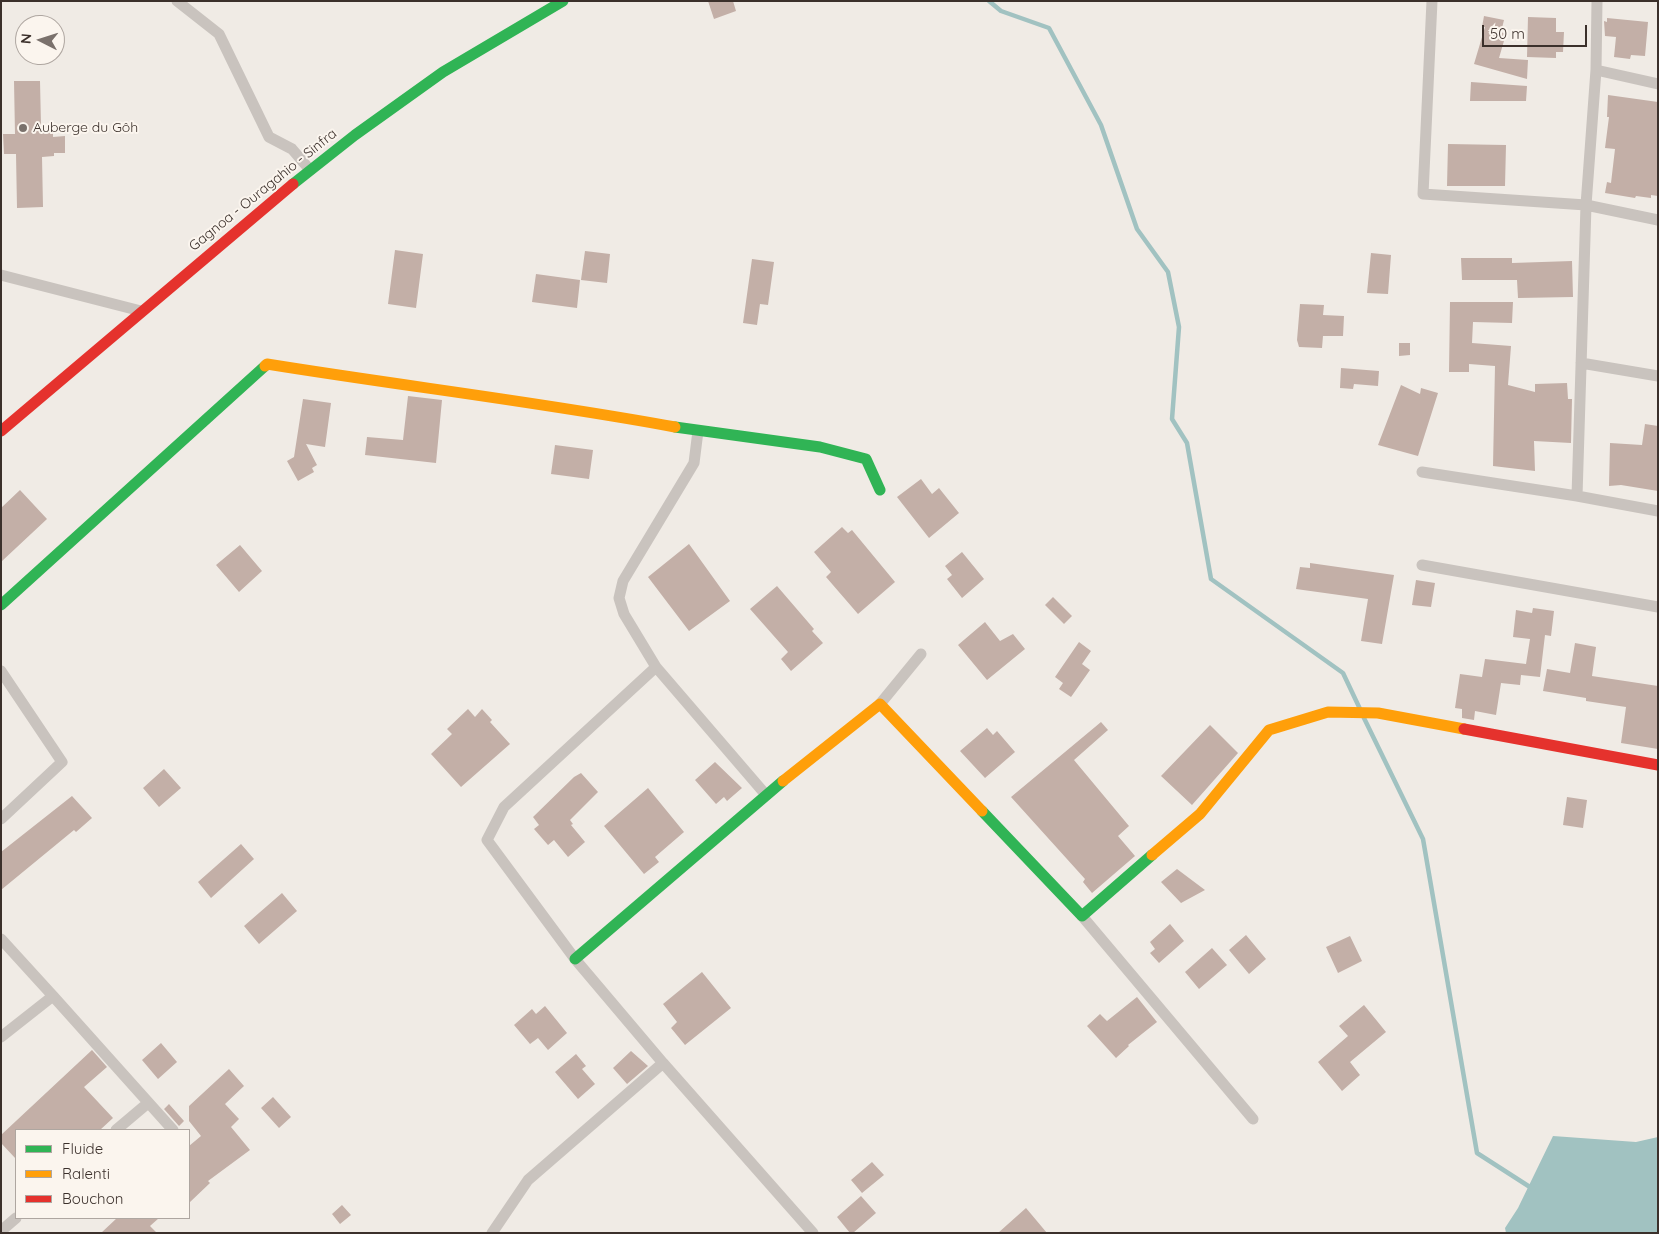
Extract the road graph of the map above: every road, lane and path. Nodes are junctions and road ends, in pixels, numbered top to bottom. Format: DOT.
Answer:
graph roads {
  1 [pos="177,1"];
  2 [pos="563,1"];
  3 [pos="1432,1"];
  4 [pos="1596,1"];
  5 [pos="1596,70"];
  6 [pos="1658,84"];
  7 [pos="310,170"];
  8 [pos="1586,206"];
  9 [pos="1658,220"];
  10 [pos="1,274"];
  11 [pos="141,311"];
  12 [pos="1581,363"];
  13 [pos="1658,376"];
  14 [pos="1,431"];
  15 [pos="698,431"];
  16 [pos="1422,472"];
  17 [pos="880,490"];
  18 [pos="1578,496"];
  19 [pos="1658,512"];
  20 [pos="1422,565"];
  21 [pos="1,605"];
  22 [pos="1658,607"];
  23 [pos="921,654"];
  24 [pos="656,667"];
  25 [pos="1,671"];
  26 [pos="880,704"];
  27 [pos="1658,765"];
  28 [pos="766,795"];
  29 [pos="1,819"];
  30 [pos="1082,916"];
  31 [pos="1,939"];
  32 [pos="575,959"];
  33 [pos="52,996"];
  34 [pos="1,1037"];
  35 [pos="663,1063"];
  36 [pos="148,1102"];
  37 [pos="1253,1119"];
  38 [pos="117,1129"];
  39 [pos="172,1129"];
  40 [pos="15,1219"];
  41 [pos="1,1231"];
  42 [pos="492,1233"];
  43 [pos="813,1233"];
  1 -- 7 [label="street"];
  2 -- 7 [label="street, Gagnoa - Ouragahio - Sinfra"];
  3 -- 8 [label="street"];
  4 -- 5 [label="street"];
  5 -- 6 [label="street"];
  5 -- 8 [label="street"];
  7 -- 11 [label="street, Gagnoa - Ouragahio - Sinfra"];
  8 -- 9 [label="street"];
  8 -- 12 [label="street"];
  10 -- 11 [label="street"];
  11 -- 14 [label="street, Gagnoa - Ouragahio - Sinfra"];
  12 -- 13 [label="street"];
  12 -- 18 [label="street"];
  15 -- 17 [label="street"];
  15 -- 21 [label="street"];
  15 -- 24 [label="street"];
  16 -- 18 [label="street"];
  18 -- 19 [label="street"];
  20 -- 22 [label="street"];
  23 -- 26 [label="street"];
  24 -- 28 [label="street"];
  24 -- 32 [label="street"];
  25 -- 29 [label="street"];
  26 -- 28 [label="street"];
  26 -- 30 [label="street"];
  27 -- 30 [label="street"];
  28 -- 32 [label="street"];
  30 -- 37 [label="street"];
  31 -- 33 [label="street"];
  32 -- 35 [label="street"];
  33 -- 34 [label="street"];
  33 -- 36 [label="street"];
  35 -- 42 [label="street"];
  35 -- 43 [label="street"];
  36 -- 38 [label="street"];
  36 -- 39 [label="street"];
  40 -- 41 [label="street"];
}
